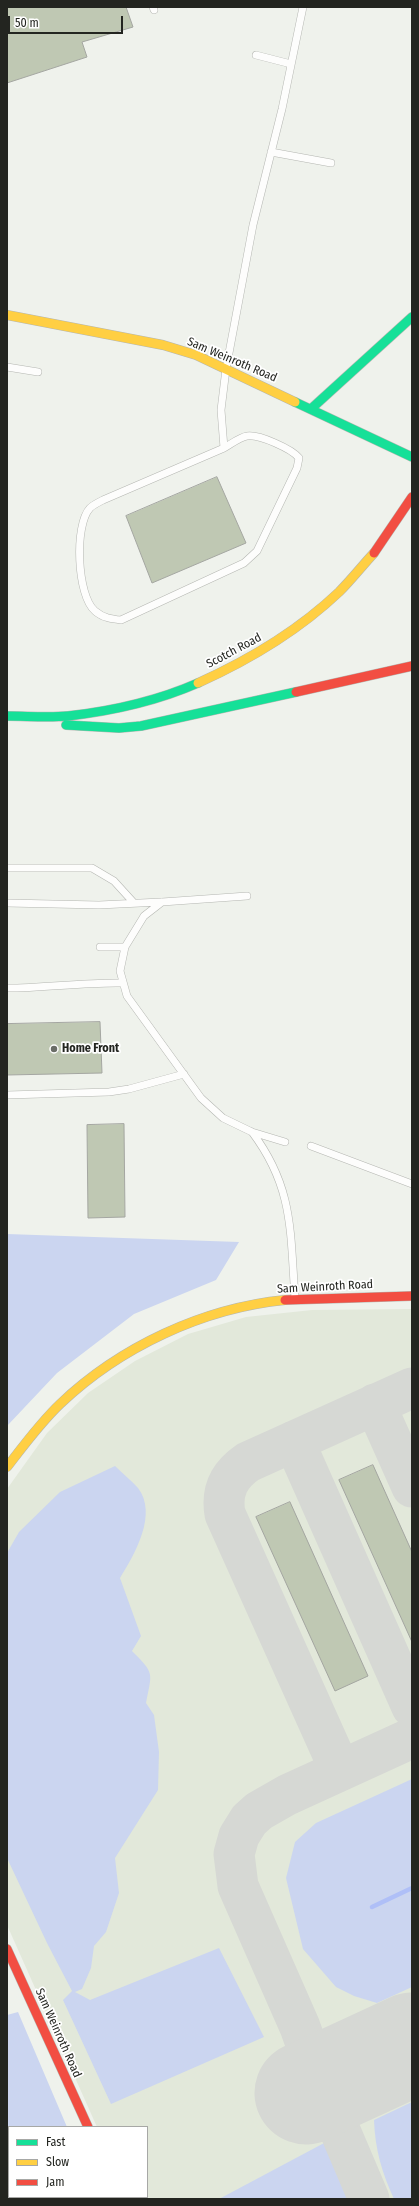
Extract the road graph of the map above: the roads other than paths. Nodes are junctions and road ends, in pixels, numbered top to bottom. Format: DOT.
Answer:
graph roads {
  1 [pos="302,7"];
  2 [pos="256,55"];
  3 [pos="291,64"];
  4 [pos="271,152"];
  5 [pos="330,163"];
  6 [pos="7,314"];
  7 [pos="412,317"];
  8 [pos="7,367"];
  9 [pos="226,369"];
  10 [pos="38,372"];
  11 [pos="312,408"];
  12 [pos="224,448"];
  13 [pos="412,457"];
  14 [pos="412,497"];
  15 [pos="412,666"];
  16 [pos="7,716"];
  17 [pos="17,717"];
  18 [pos="7,868"];
  19 [pos="247,896"];
  20 [pos="162,902"];
  21 [pos="7,903"];
  22 [pos="134,903"];
  23 [pos="100,947"];
  24 [pos="125,947"];
  25 [pos="123,982"];
  26 [pos="7,988"];
  27 [pos="184,1074"];
  28 [pos="7,1096"];
  29 [pos="252,1132"];
  30 [pos="285,1142"];
  31 [pos="311,1146"];
  32 [pos="412,1184"];
  33 [pos="412,1296"];
  34 [pos="295,1298"];
  35 [pos="7,1467"];
  36 [pos="7,1949"];
  37 [pos="88,2126"];
  1 -- 3 [label="lane"];
  2 -- 3 [label="lane"];
  3 -- 4 [label="lane"];
  4 -- 5 [label="lane"];
  4 -- 9 [label="lane"];
  6 -- 9 [label="street, Sam Weinroth Road"];
  7 -- 11 [label="street"];
  8 -- 10 [label="lane"];
  9 -- 11 [label="street, Sam Weinroth Road"];
  9 -- 12 [label="lane"];
  11 -- 13 [label="street, Sam Weinroth Road"];
  12 -- 12 [label="lane"];
  14 -- 17 [label="street, Scotch Road"];
  15 -- 17 [label="street"];
  16 -- 17 [label="street, Scotch Road"];
  18 -- 22 [label="lane"];
  19 -- 20 [label="lane"];
  20 -- 22 [label="lane"];
  20 -- 24 [label="lane"];
  21 -- 22 [label="lane"];
  23 -- 24 [label="lane"];
  24 -- 25 [label="lane"];
  25 -- 26 [label="lane"];
  25 -- 27 [label="lane"];
  27 -- 28 [label="lane"];
  27 -- 29 [label="lane"];
  29 -- 30 [label="lane"];
  29 -- 34 [label="lane"];
  31 -- 32 [label="lane"];
  33 -- 34 [label="street, Sam Weinroth Road"];
  34 -- 35 [label="street, Sam Weinroth Road"];
  36 -- 37 [label="street, Sam Weinroth Road"];
}
